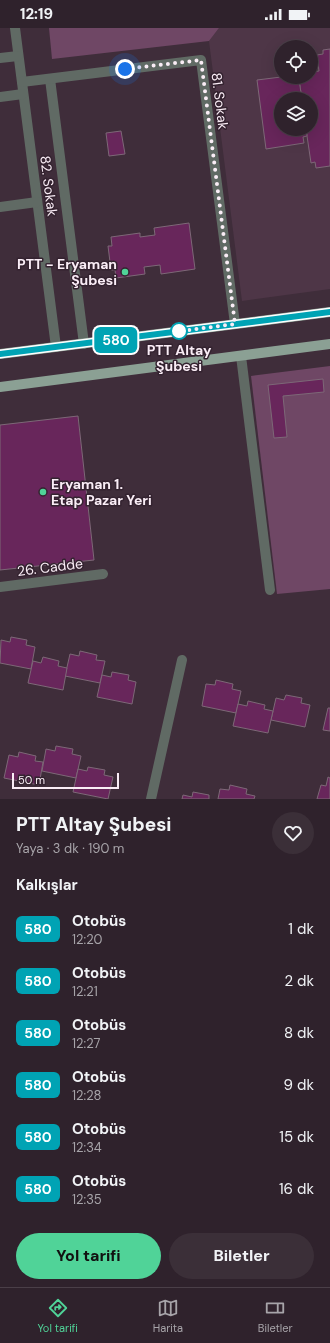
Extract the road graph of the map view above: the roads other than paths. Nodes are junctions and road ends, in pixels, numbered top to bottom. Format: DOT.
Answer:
graph roads {
  1 [pos="14,28"];
  2 [pos="18,56"];
  3 [pos="0,58"];
  4 [pos="50,79"];
  5 [pos="22,82"];
  6 [pos="23,94"];
  7 [pos="0,97"];
  8 [pos="37,202"];
  9 [pos="0,207"];
  10 [pos="330,312"];
  11 [pos="235,324"];
  12 [pos="84,344"];
  13 [pos="330,344"];
  14 [pos="56,347"];
  15 [pos="0,354"];
  16 [pos="241,356"];
  17 [pos="0,387"];
  18 [pos="103,574"];
  19 [pos="0,586"];
  20 [pos="270,590"];
  21 [pos="182,660"];
  22 [pos="151,799"];
  1 -- 2 [label="street, 82. Sokak"];
  2 -- 3 [label="street"];
  2 -- 5 [label="street, 82. Sokak"];
  4 -- 5 [label="street, 81. Sokak"];
  4 -- 11 [label="street, 81. Sokak"];
  4 -- 12 [label="street"];
  5 -- 6 [label="street, 82. Sokak"];
  6 -- 7 [label="street"];
  6 -- 8 [label="street, 82. Sokak"];
  8 -- 9 [label="street"];
  8 -- 14 [label="street, 82. Sokak"];
  10 -- 11 [label="main road"];
  11 -- 12 [label="main road"];
  12 -- 14 [label="main road"];
  13 -- 16 [label="main road"];
  14 -- 15 [label="main road"];
  16 -- 17 [label="main road"];
  16 -- 20 [label="street"];
  18 -- 19 [label="street, 26. Cadde"];
  21 -- 22 [label="street"];
}
